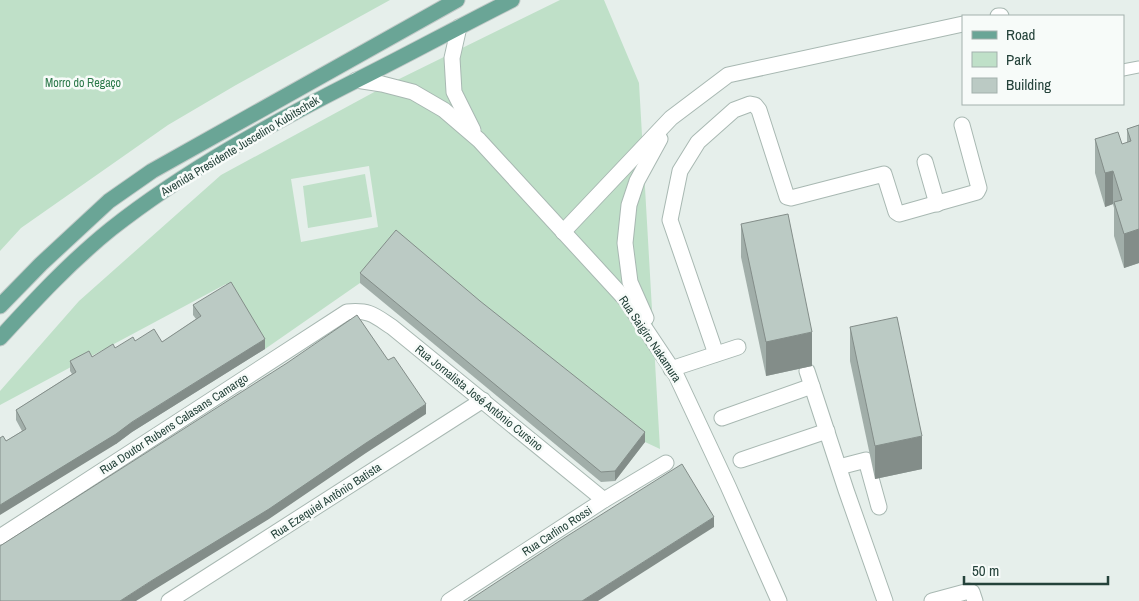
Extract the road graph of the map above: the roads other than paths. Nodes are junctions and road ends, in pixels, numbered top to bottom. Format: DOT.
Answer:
graph roads {
  1 [pos="457,0"];
  2 [pos="512,0"];
  3 [pos="962,24"];
  4 [pos="459,26"];
  5 [pos="1139,67"];
  6 [pos="1124,70"];
  7 [pos="356,80"];
  8 [pos="672,118"];
  9 [pos="962,125"];
  10 [pos="479,140"];
  11 [pos="925,162"];
  12 [pos="937,204"];
  13 [pos="563,232"];
  14 [pos="0,306"];
  15 [pos="348,312"];
  16 [pos="0,338"];
  17 [pos="738,347"];
  18 [pos="660,350"];
  19 [pos="716,354"];
  20 [pos="671,369"];
  21 [pos="483,400"];
  22 [pos="722,418"];
  23 [pos="827,431"];
  24 [pos="741,460"];
  25 [pos="666,463"];
  26 [pos="839,467"];
  27 [pos="604,500"];
  28 [pos="879,507"];
  29 [pos="0,537"];
  30 [pos="169,601"];
  31 [pos="448,601"];
  32 [pos="779,601"];
  33 [pos="885,601"];
  34 [pos="932,601"];
  35 [pos="974,601"];
  1 -- 14 [label="main road, Avenida Presidente Juscelino Kubitschek"];
  2 -- 4 [label="main road, Avenida Presidente Juscelino Kubitschek"];
  3 -- 8 [label="street"];
  4 -- 7 [label="main road, Avenida Presidente Juscelino Kubitschek"];
  4 -- 10 [label="street, Rua Saigiro Nakamura"];
  5 -- 6 [label="lane"];
  7 -- 10 [label="street, Rua Saigiro Nakamura"];
  7 -- 16 [label="main road, Avenida Presidente Juscelino Kubitschek"];
  8 -- 13 [label="street"];
  8 -- 18 [label="street"];
  9 -- 12 [label="street"];
  10 -- 13 [label="street, Rua Saigiro Nakamura"];
  11 -- 12 [label="street"];
  12 -- 19 [label="street"];
  13 -- 18 [label="street, Rua Saigiro Nakamura"];
  15 -- 21 [label="street, Rua Jornalista José Antônio Cursino"];
  15 -- 29 [label="street, Rua Doutor Rubens Calasans Camargo"];
  17 -- 19 [label="street"];
  18 -- 20 [label="street, Rua Saigiro Nakamura"];
  19 -- 20 [label="street"];
  20 -- 32 [label="street, Rua Saigiro Nakamura"];
  21 -- 27 [label="street, Rua Jornalista José Antônio Cursino"];
  21 -- 30 [label="street, Rua Ezequiel Antônio Batista"];
  22 -- 23 [label="street"];
  23 -- 24 [label="street"];
  23 -- 26 [label="street"];
  25 -- 27 [label="street, Rua Carlino Rossi"];
  26 -- 28 [label="street"];
  26 -- 33 [label="street"];
  27 -- 31 [label="street, Rua Carlino Rossi"];
  34 -- 35 [label="street"];
}
